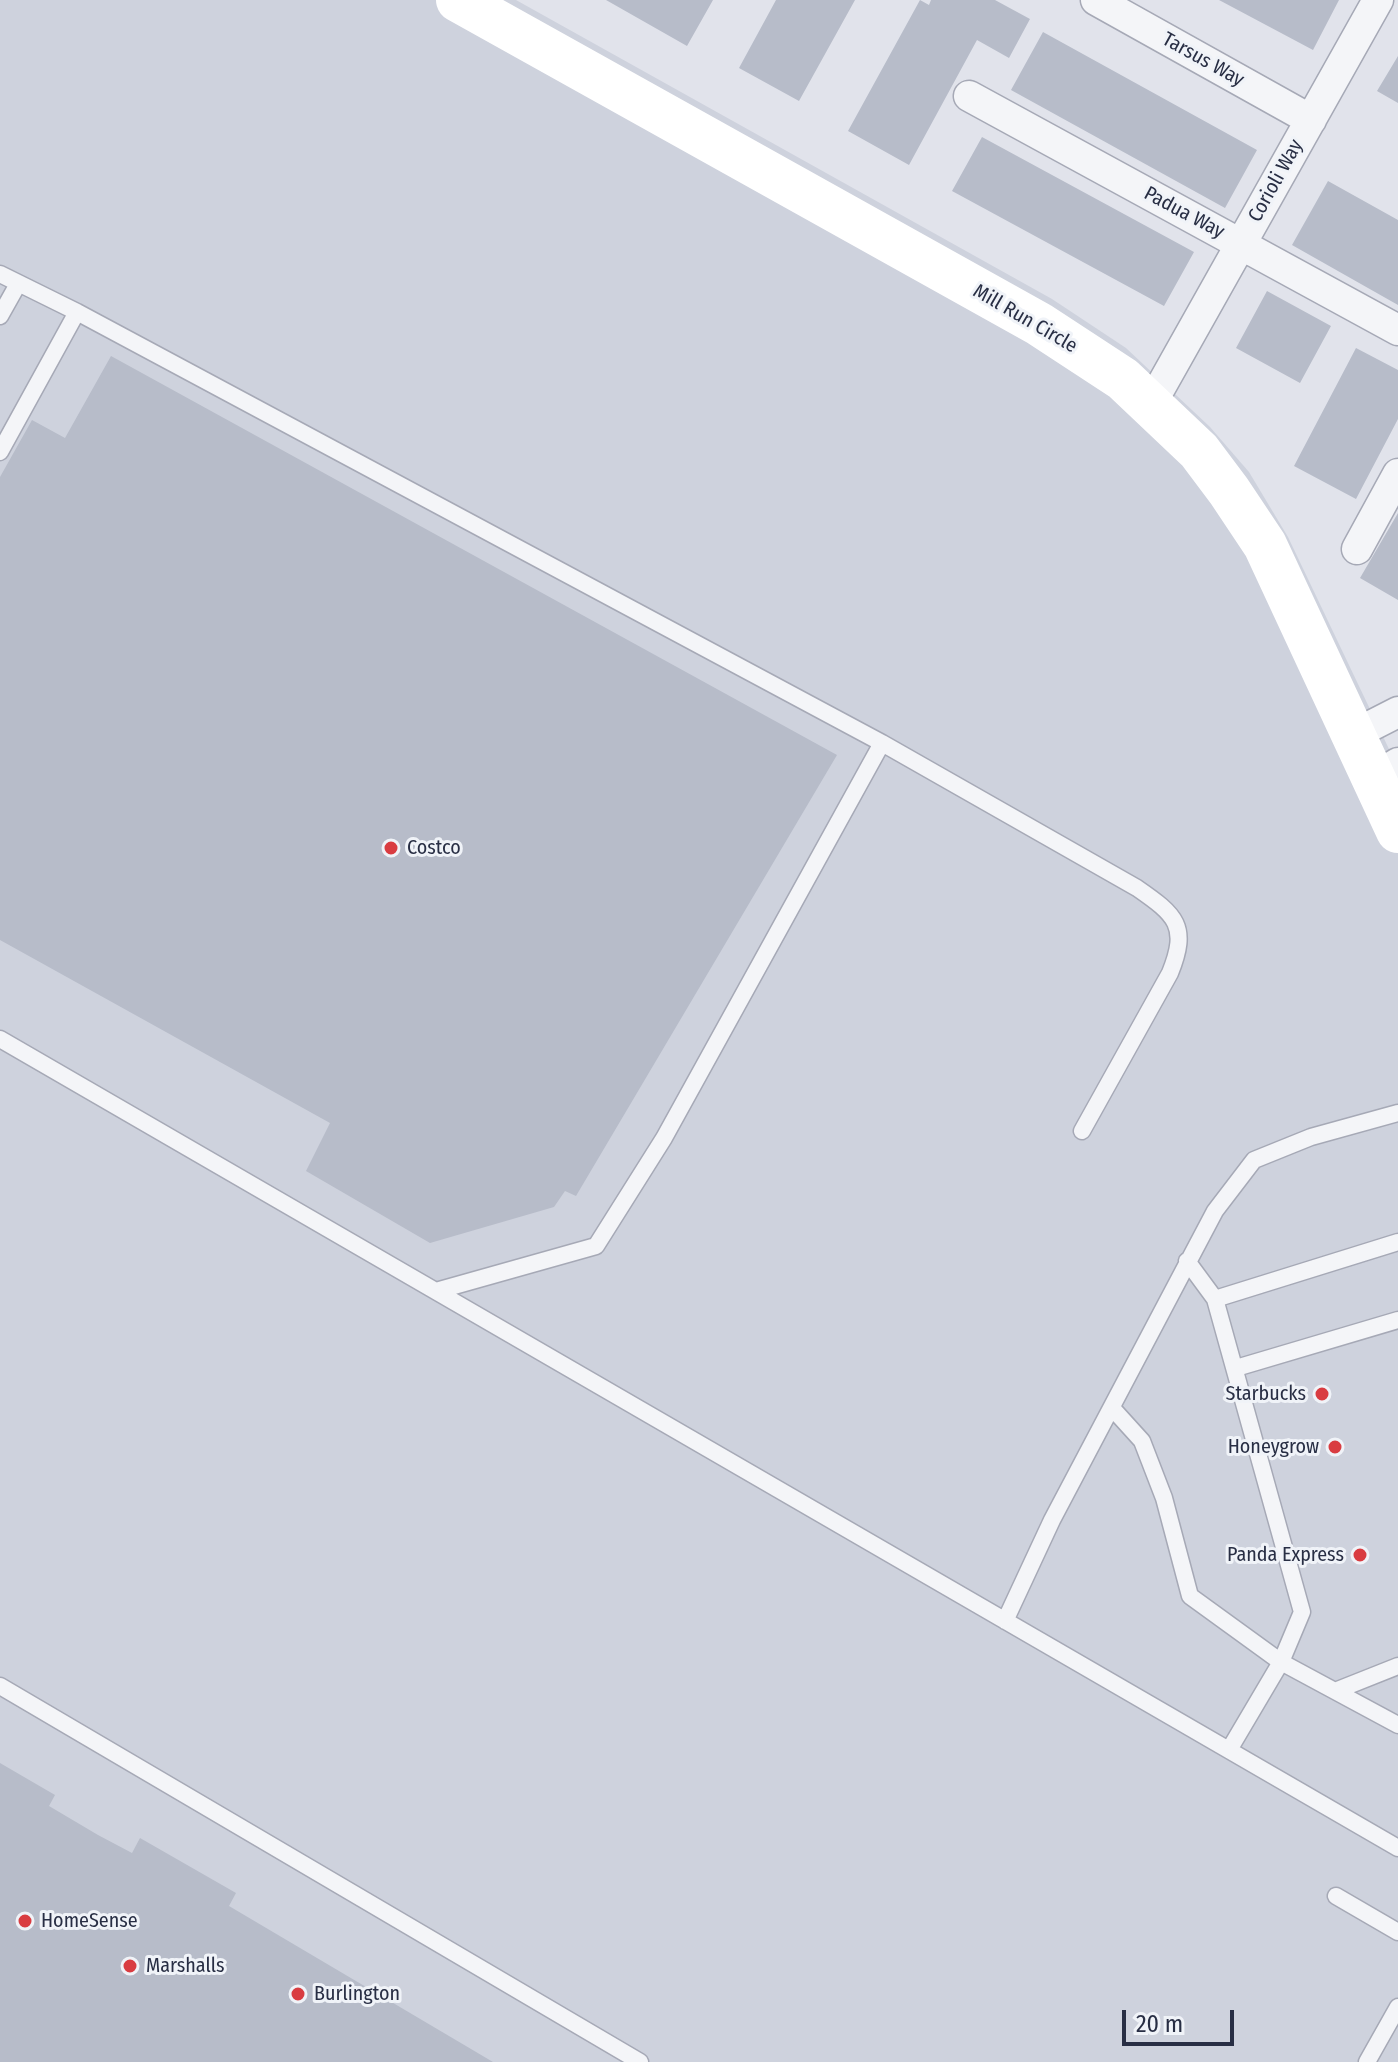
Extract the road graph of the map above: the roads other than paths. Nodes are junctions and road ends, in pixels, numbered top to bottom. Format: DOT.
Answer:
graph roads {
  1 [pos="458,0"];
  2 [pos="1096,0"];
  3 [pos="1378,0"];
  4 [pos="969,96"];
  5 [pos="1311,120"];
  6 [pos="1241,243"];
  7 [pos="0,274"];
  8 [pos="18,284"];
  9 [pos="77,312"];
  10 [pos="0,316"];
  11 [pos="1398,330"];
  12 [pos="1151,404"];
  13 [pos="0,452"];
  14 [pos="1398,474"];
  15 [pos="1357,549"];
  16 [pos="1398,712"];
  17 [pos="1353,735"];
  18 [pos="882,743"];
  19 [pos="1385,771"];
  20 [pos="1398,831"];
  21 [pos="0,1039"];
  22 [pos="1398,1113"];
  23 [pos="1082,1131"];
  24 [pos="1398,1242"];
  25 [pos="1187,1261"];
  26 [pos="436,1291"];
  27 [pos="1215,1299"];
  28 [pos="1398,1320"];
  29 [pos="1236,1368"];
  30 [pos="1113,1409"];
  31 [pos="1005,1621"];
  32 [pos="1281,1662"];
  33 [pos="1398,1666"];
  34 [pos="0,1686"];
  35 [pos="1335,1691"];
  36 [pos="1398,1725"];
  37 [pos="1229,1750"];
  38 [pos="1398,1848"];
  39 [pos="1336,1896"];
  40 [pos="1398,1932"];
  41 [pos="1398,2007"];
  42 [pos="640,2062"];
  43 [pos="1367,2062"];
  1 -- 12 [label="street, Mill Run Circle"];
  2 -- 5 [label="street, Tarsus Way"];
  3 -- 5 [label="street, Corioli Way"];
  4 -- 6 [label="street, Padua Way"];
  5 -- 6 [label="street, Corioli Way"];
  6 -- 11 [label="street, Padua Way"];
  6 -- 12 [label="street, Corioli Way"];
  7 -- 8 [label="lane"];
  8 -- 9 [label="lane"];
  8 -- 10 [label="lane"];
  9 -- 13 [label="lane"];
  9 -- 18 [label="lane"];
  12 -- 17 [label="street, Mill Run Circle"];
  14 -- 15 [label="street"];
  16 -- 17 [label="street"];
  17 -- 19 [label="street, Mill Run Circle"];
  18 -- 23 [label="lane"];
  18 -- 26 [label="lane"];
  19 -- 20 [label="street, Mill Run Circle"];
  21 -- 26 [label="lane"];
  22 -- 25 [label="lane"];
  24 -- 27 [label="lane"];
  25 -- 27 [label="lane"];
  25 -- 30 [label="lane"];
  26 -- 31 [label="lane"];
  27 -- 29 [label="lane"];
  28 -- 29 [label="lane"];
  29 -- 32 [label="lane"];
  30 -- 31 [label="lane"];
  30 -- 32 [label="lane"];
  31 -- 37 [label="lane"];
  32 -- 35 [label="lane"];
  32 -- 37 [label="lane"];
  33 -- 35 [label="lane"];
  34 -- 42 [label="lane"];
  35 -- 36 [label="lane"];
  37 -- 38 [label="lane"];
  39 -- 40 [label="lane"];
  41 -- 43 [label="lane"];
}
